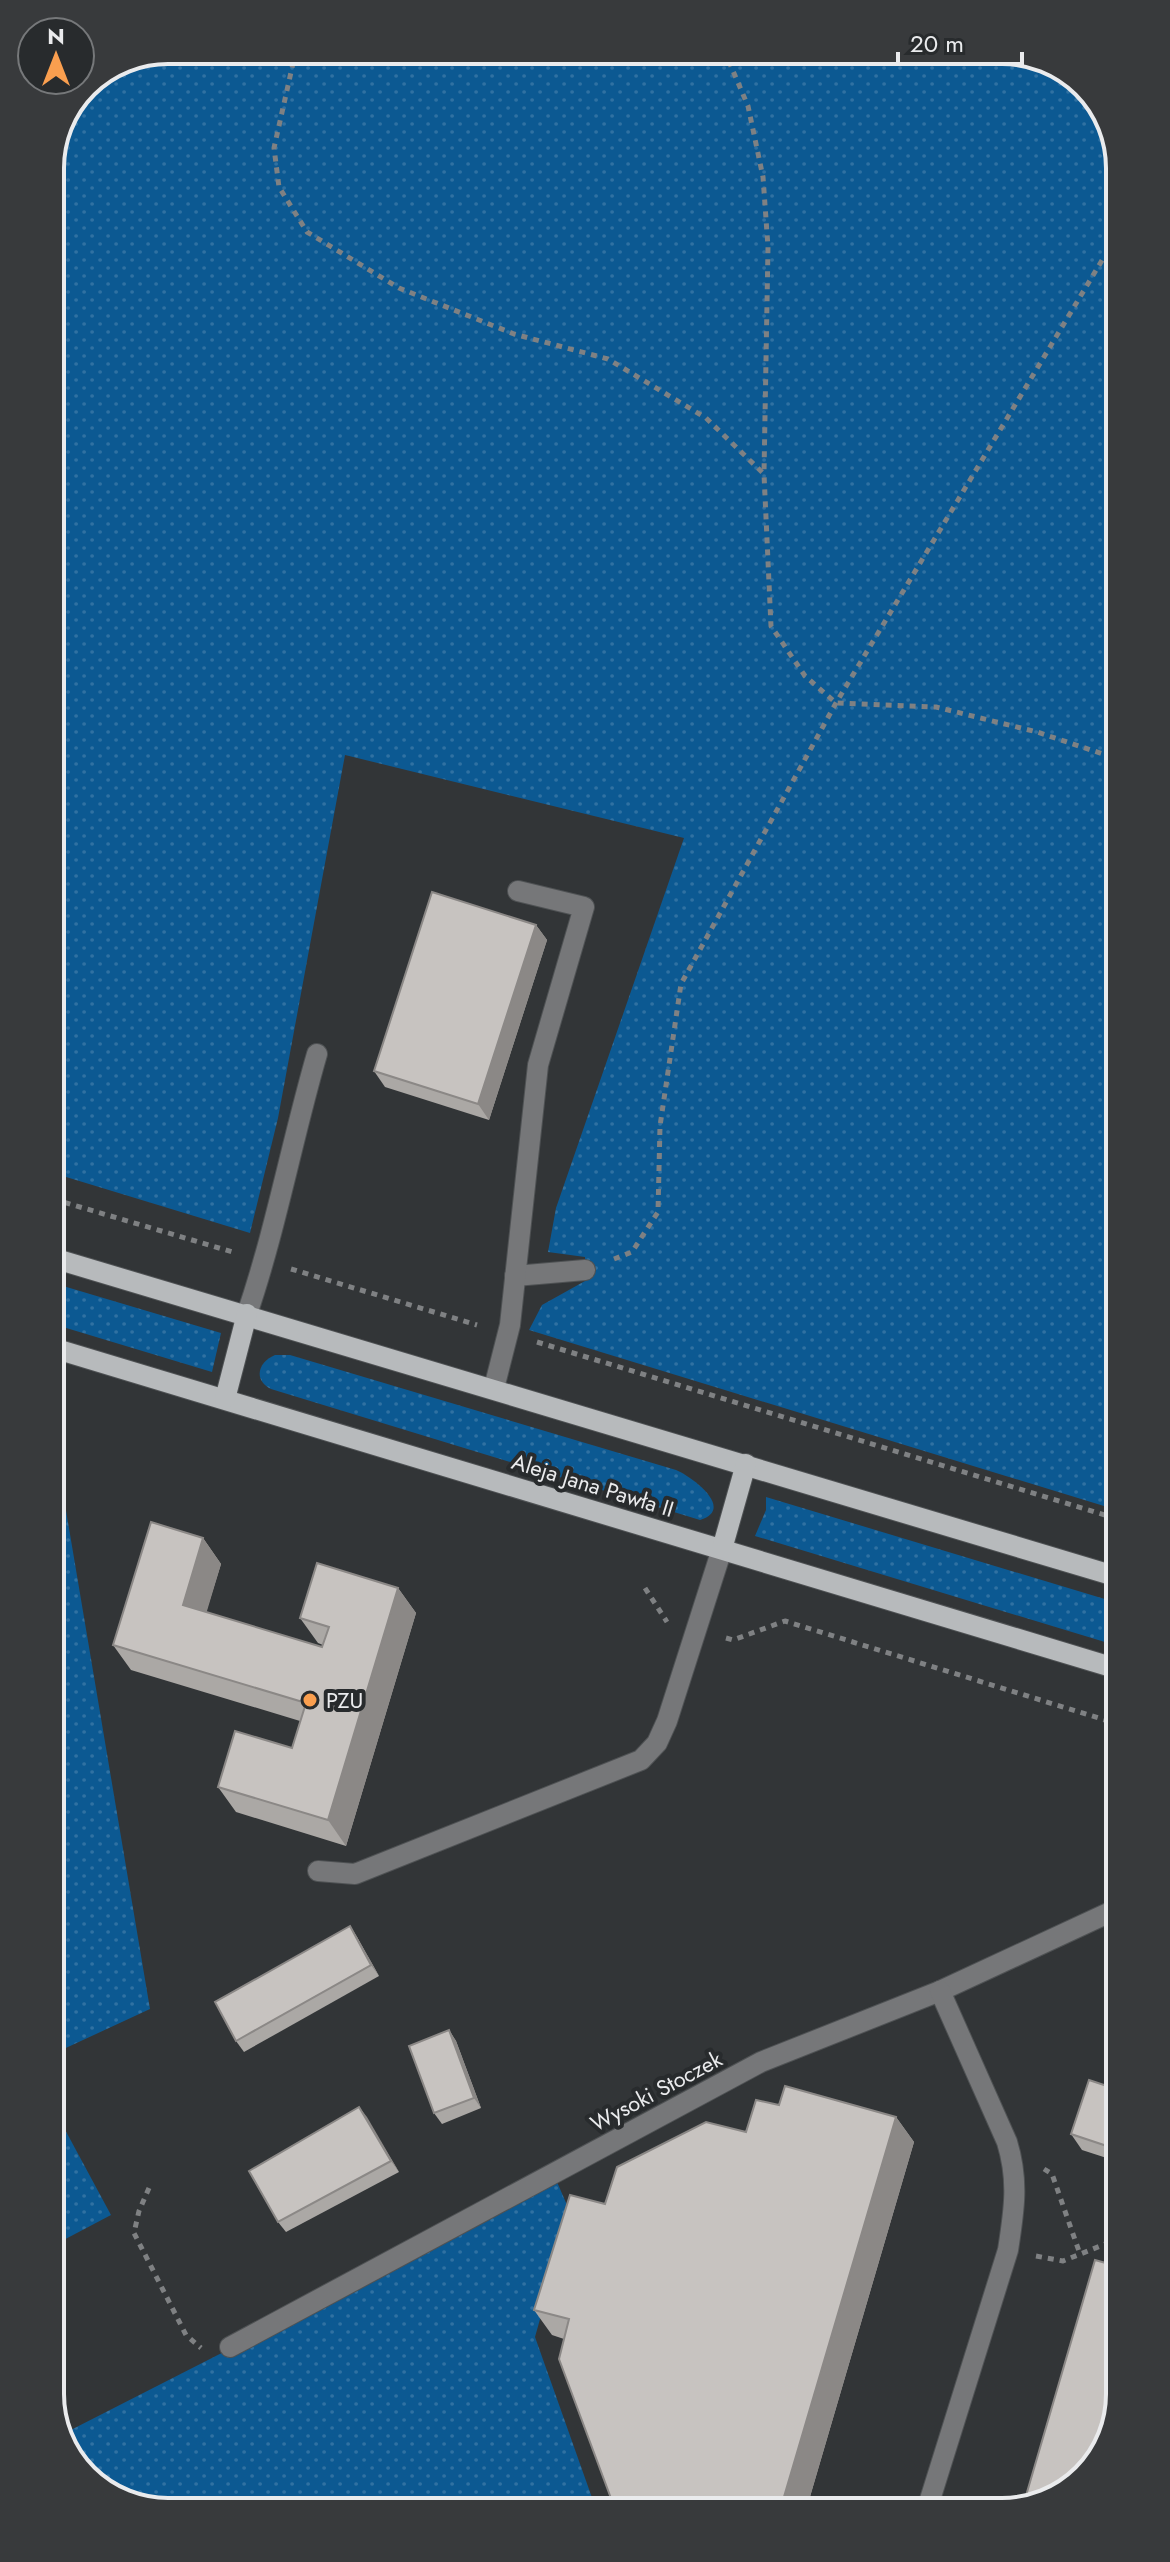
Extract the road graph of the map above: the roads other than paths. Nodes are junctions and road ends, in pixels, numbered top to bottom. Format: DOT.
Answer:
graph roads {
  1 [pos="518,891"];
  2 [pos="317,1054"];
  3 [pos="64,1261"];
  4 [pos="585,1270"];
  5 [pos="515,1276"];
  6 [pos="247,1314"];
  7 [pos="64,1351"];
  8 [pos="494,1388"];
  9 [pos="225,1399"];
  10 [pos="746,1464"];
  11 [pos="722,1549"];
  12 [pos="1106,1573"];
  13 [pos="1106,1665"];
  14 [pos="318,1871"];
  15 [pos="1106,1914"];
  16 [pos="940,1991"];
  17 [pos="230,2347"];
  18 [pos="930,2498"];
  1 -- 5 [label="street"];
  2 -- 6 [label="street"];
  3 -- 6 [label="main road"];
  4 -- 5 [label="street"];
  5 -- 8 [label="street"];
  6 -- 8 [label="main road"];
  6 -- 9 [label="main road"];
  7 -- 9 [label="main road, Aleja Jana Pawła II"];
  8 -- 10 [label="main road"];
  9 -- 11 [label="main road, Aleja Jana Pawła II"];
  10 -- 11 [label="main road"];
  10 -- 12 [label="main road"];
  11 -- 13 [label="main road, Aleja Jana Pawła II"];
  11 -- 14 [label="street"];
  15 -- 16 [label="street, Wysoki Stoczek"];
  16 -- 17 [label="street, Wysoki Stoczek"];
  16 -- 18 [label="street"];
}
